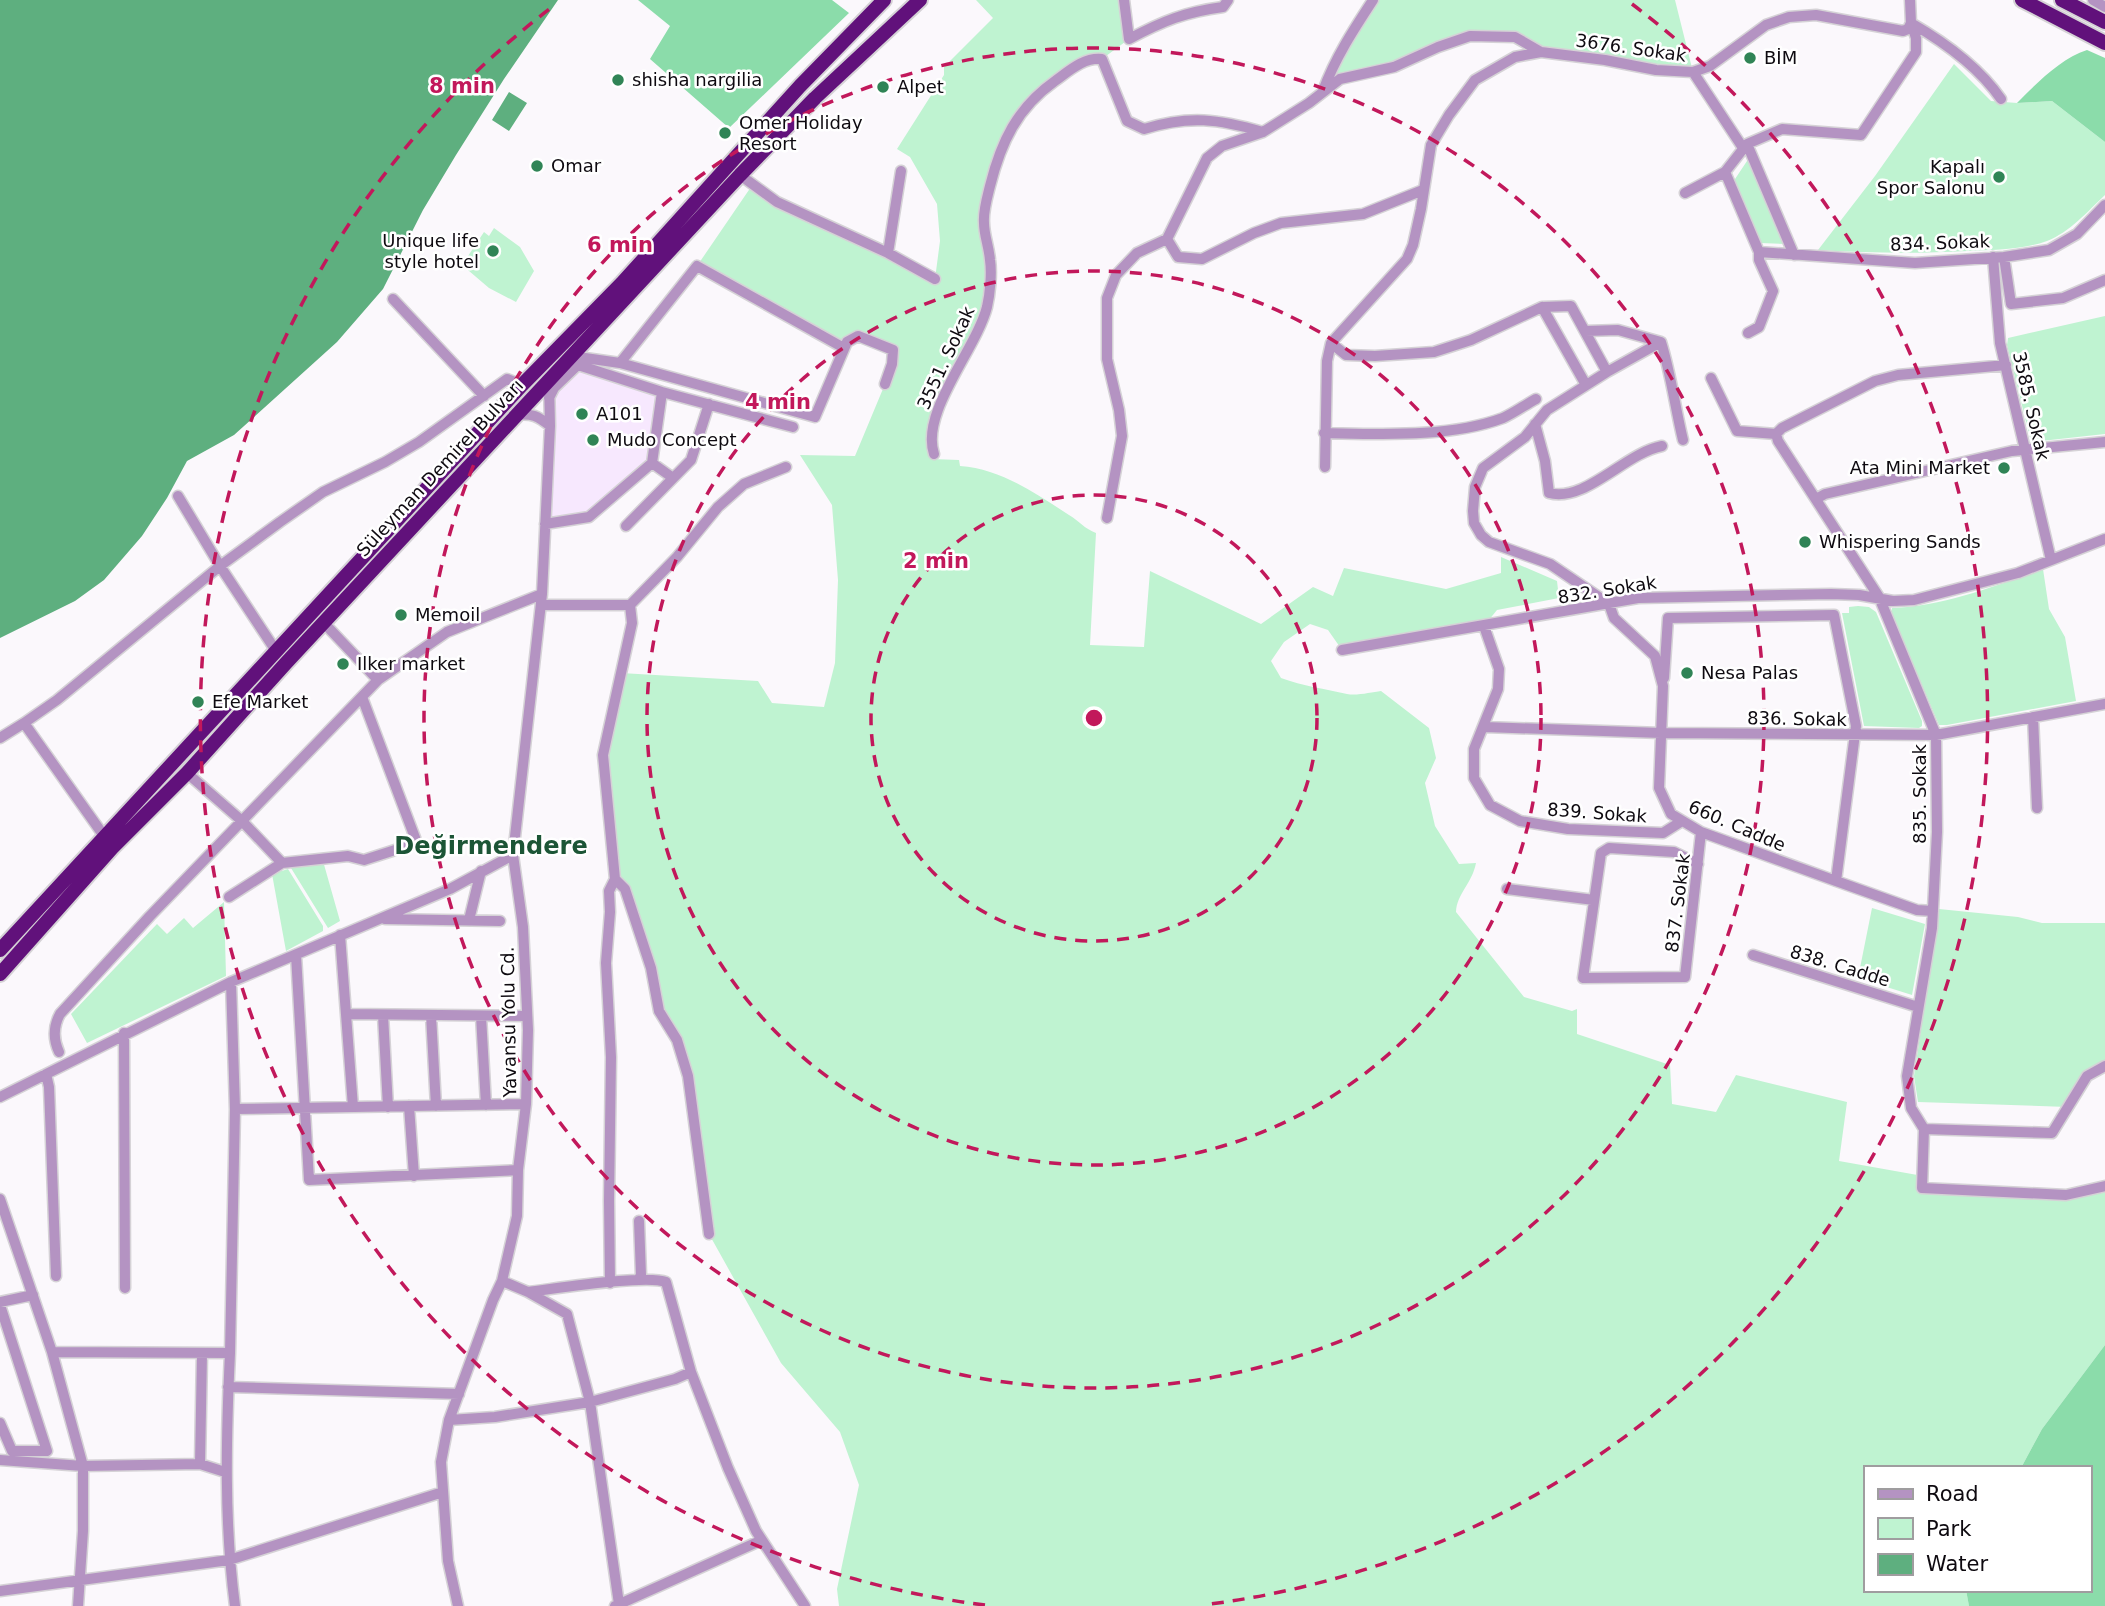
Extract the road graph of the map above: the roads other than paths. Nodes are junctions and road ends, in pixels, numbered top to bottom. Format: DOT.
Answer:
graph roads {
  1 [pos="884,0"];
  2 [pos="920,0"];
  3 [pos="1124,0"];
  4 [pos="1228,0"];
  5 [pos="1373,0"];
  6 [pos="1910,0"];
  7 [pos="2022,0"];
  8 [pos="2062,0"];
  9 [pos="2092,0"];
  10 [pos="2105,7"];
  11 [pos="2105,22"];
  12 [pos="1911,23"];
  13 [pos="1524,42"];
  14 [pos="2105,43"];
  15 [pos="1541,52"];
  16 [pos="1523,55"];
  17 [pos="1693,72"];
  18 [pos="1322,93"];
  19 [pos="2001,99"];
  20 [pos="1263,132"];
  21 [pos="1745,146"];
  22 [pos="901,171"];
  23 [pos="1725,172"];
  24 [pos="740,175"];
  25 [pos="1423,190"];
  26 [pos="1685,193"];
  27 [pos="2105,205"];
  28 [pos="1167,239"];
  29 [pos="1759,252"];
  30 [pos="888,253"];
  31 [pos="1794,255"];
  32 [pos="1998,257"];
  33 [pos="936,279"];
  34 [pos="2105,279"];
  35 [pos="393,299"];
  36 [pos="1542,307"];
  37 [pos="1586,331"];
  38 [pos="1748,333"];
  39 [pos="1331,342"];
  40 [pos="1661,342"];
  41 [pos="845,348"];
  42 [pos="620,363"];
  43 [pos="578,365"];
  44 [pos="2006,365"];
  45 [pos="1607,372"];
  46 [pos="1711,378"];
  47 [pos="548,380"];
  48 [pos="885,384"];
  49 [pos="522,385"];
  50 [pos="1586,385"];
  51 [pos="662,392"];
  52 [pos="484,396"];
  53 [pos="549,398"];
  54 [pos="1536,399"];
  55 [pos="709,404"];
  56 [pos="516,415"];
  57 [pos="1535,424"];
  58 [pos="550,426"];
  59 [pos="793,427"];
  60 [pos="1324,433"];
  61 [pos="1776,435"];
  62 [pos="1683,440"];
  63 [pos="2105,442"];
  64 [pos="1662,446"];
  65 [pos="2025,449"];
  66 [pos="934,454"];
  67 [pos="652,463"];
  68 [pos="786,467"];
  69 [pos="1325,467"];
  70 [pos="673,478"];
  71 [pos="178,496"];
  72 [pos="1816,499"];
  73 [pos="1107,518"];
  74 [pos="545,524"];
  75 [pos="626,526"];
  76 [pos="2105,539"];
  77 [pos="2051,559"];
  78 [pos="220,566"];
  79 [pos="1879,597"];
  80 [pos="542,599"];
  81 [pos="1893,601"];
  82 [pos="1609,604"];
  83 [pos="630,605"];
  84 [pos="1887,616"];
  85 [pos="323,622"];
  86 [pos="1484,626"];
  87 [pos="276,650"];
  88 [pos="1342,650"];
  89 [pos="378,680"];
  90 [pos="1664,686"];
  91 [pos="362,697"];
  92 [pos="2105,704"];
  93 [pos="2033,717"];
  94 [pos="24,723"];
  95 [pos="1485,727"];
  96 [pos="1661,733"];
  97 [pos="1936,735"];
  98 [pos="1854,736"];
  99 [pos="0,738"];
  100 [pos="187,773"];
  101 [pos="2037,808"];
  102 [pos="242,821"];
  103 [pos="1682,821"];
  104 [pos="1702,832"];
  105 [pos="104,836"];
  106 [pos="513,855"];
  107 [pos="282,863"];
  108 [pos="1698,864"];
  109 [pos="481,871"];
  110 [pos="615,879"];
  111 [pos="1836,881"];
  112 [pos="1507,889"];
  113 [pos="229,897"];
  114 [pos="1594,900"];
  115 [pos="1933,911"];
  116 [pos="380,918"];
  117 [pos="469,920"];
  118 [pos="500,921"];
  119 [pos="340,935"];
  120 [pos="0,950"];
  121 [pos="296,955"];
  122 [pos="1753,956"];
  123 [pos="0,974"];
  124 [pos="231,982"];
  125 [pos="1918,1007"];
  126 [pos="346,1014"];
  127 [pos="383,1015"];
  128 [pos="431,1015"];
  129 [pos="481,1016"];
  130 [pos="527,1016"];
  131 [pos="124,1033"];
  132 [pos="60,1052"];
  133 [pos="2105,1066"];
  134 [pos="46,1074"];
  135 [pos="0,1097"];
  136 [pos="526,1104"];
  137 [pos="486,1105"];
  138 [pos="409,1106"];
  139 [pos="436,1106"];
  140 [pos="306,1107"];
  141 [pos="353,1107"];
  142 [pos="388,1107"];
  143 [pos="235,1109"];
  144 [pos="1924,1129"];
  145 [pos="519,1170"];
  146 [pos="414,1176"];
  147 [pos="2105,1186"];
  148 [pos="0,1199"];
  149 [pos="639,1221"];
  150 [pos="709,1234"];
  151 [pos="56,1276"];
  152 [pos="638,1280"];
  153 [pos="502,1282"];
  154 [pos="610,1283"];
  155 [pos="125,1289"];
  156 [pos="528,1292"];
  157 [pos="33,1295"];
  158 [pos="0,1303"];
  159 [pos="51,1352"];
  160 [pos="202,1353"];
  161 [pos="230,1353"];
  162 [pos="691,1372"];
  163 [pos="228,1387"];
  164 [pos="459,1394"];
  165 [pos="590,1402"];
  166 [pos="449,1420"];
  167 [pos="0,1423"];
  168 [pos="0,1460"];
  169 [pos="200,1464"];
  170 [pos="83,1466"];
  171 [pos="225,1472"];
  172 [pos="443,1492"];
  173 [pos="762,1539"];
  174 [pos="229,1560"];
  175 [pos="80,1581"];
  176 [pos="0,1591"];
  177 [pos="617,1605"];
  178 [pos="78,1606"];
  179 [pos="235,1606"];
  180 [pos="456,1606"];
  181 [pos="805,1606"];
  1 -- 49 [label="highway, Süleyman Demirel Bulvarı"];
  2 -- 24 [label="highway, Süleyman Demirel Bulvarı"];
  3 -- 4 [label="street"];
  5 -- 18 [label="street"];
  6 -- 12 [label="street"];
  7 -- 14 [label="highway"];
  8 -- 11 [label="highway"];
  9 -- 10 [label="street"];
  12 -- 17 [label="street, 3676. Sokak"];
  12 -- 19 [label="street"];
  12 -- 21 [label="street"];
  13 -- 15 [label="street"];
  13 -- 16 [label="street"];
  13 -- 18 [label="street"];
  15 -- 16 [label="street, 3676. Sokak"];
  15 -- 17 [label="street, 3676. Sokak"];
  16 -- 25 [label="street, 3676. Sokak"];
  17 -- 21 [label="street"];
  18 -- 20 [label="street"];
  20 -- 28 [label="street"];
  20 -- 66 [label="street, 3551. Sokak"];
  21 -- 23 [label="street"];
  21 -- 31 [label="street"];
  22 -- 30 [label="street"];
  23 -- 26 [label="street"];
  23 -- 29 [label="street"];
  24 -- 30 [label="street"];
  24 -- 47 [label="highway, Süleyman Demirel Bulvarı"];
  25 -- 28 [label="street"];
  25 -- 39 [label="street, 3676. Sokak"];
  27 -- 32 [label="street, 834. Sokak"];
  28 -- 73 [label="street"];
  29 -- 31 [label="street, 834. Sokak"];
  29 -- 38 [label="street"];
  30 -- 33 [label="street"];
  31 -- 32 [label="street, 834. Sokak"];
  32 -- 34 [label="street"];
  32 -- 44 [label="street, 3585. Sokak"];
  35 -- 52 [label="street"];
  36 -- 37 [label="street"];
  36 -- 39 [label="street"];
  36 -- 50 [label="street"];
  37 -- 40 [label="street"];
  37 -- 45 [label="street"];
  39 -- 60 [label="street"];
  40 -- 45 [label="street"];
  40 -- 62 [label="street"];
  41 -- 42 [label="street"];
  41 -- 42 [label="street"];
  41 -- 48 [label="street"];
  42 -- 43 [label="street"];
  43 -- 51 [label="street"];
  43 -- 53 [label="street"];
  44 -- 61 [label="street"];
  44 -- 65 [label="street, 3585. Sokak"];
  45 -- 50 [label="street"];
  46 -- 61 [label="street"];
  47 -- 53 [label="street, Yavansu Yolu Cd."];
  47 -- 56 [label="highway, Süleyman Demirel Bulvarı"];
  49 -- 52 [label="street"];
  49 -- 87 [label="highway, Süleyman Demirel Bulvarı"];
  50 -- 57 [label="street"];
  51 -- 55 [label="street"];
  51 -- 67 [label="street"];
  52 -- 78 [label="street"];
  53 -- 58 [label="street, Yavansu Yolu Cd."];
  54 -- 60 [label="street"];
  55 -- 59 [label="street"];
  55 -- 70 [label="street"];
  56 -- 58 [label="street"];
  56 -- 85 [label="highway, Süleyman Demirel Bulvarı"];
  57 -- 64 [label="street"];
  57 -- 82 [label="street"];
  58 -- 74 [label="street, Yavansu Yolu Cd."];
  60 -- 69 [label="street"];
  61 -- 72 [label="street, 835. Sokak"];
  63 -- 65 [label="street"];
  65 -- 72 [label="street"];
  65 -- 77 [label="street, 3585. Sokak"];
  67 -- 70 [label="street"];
  67 -- 74 [label="street"];
  68 -- 83 [label="street"];
  70 -- 75 [label="street"];
  71 -- 78 [label="street"];
  72 -- 79 [label="street, 835. Sokak"];
  74 -- 80 [label="street, Yavansu Yolu Cd."];
  76 -- 77 [label="street"];
  77 -- 81 [label="street"];
  78 -- 87 [label="street"];
  78 -- 94 [label="street"];
  79 -- 81 [label="street, 832. Sokak"];
  79 -- 82 [label="street, 832. Sokak"];
  79 -- 84 [label="street, 835. Sokak"];
  80 -- 83 [label="street"];
  80 -- 89 [label="street"];
  80 -- 106 [label="street, Yavansu Yolu Cd."];
  81 -- 84 [label="street"];
  82 -- 86 [label="street, 832. Sokak"];
  82 -- 90 [label="street, 660. Cadde"];
  83 -- 110 [label="street"];
  84 -- 97 [label="street, 835. Sokak"];
  85 -- 89 [label="street"];
  85 -- 100 [label="highway, Süleyman Demirel Bulvarı"];
  86 -- 88 [label="street, 832. Sokak"];
  86 -- 95 [label="street, 839. Sokak"];
  87 -- 105 [label="highway, Süleyman Demirel Bulvarı"];
  89 -- 91 [label="street"];
  90 -- 96 [label="street, 660. Cadde"];
  90 -- 98 [label="street"];
  91 -- 102 [label="street"];
  91 -- 107 [label="street"];
  92 -- 93 [label="street, 836. Sokak"];
  93 -- 97 [label="street, 836. Sokak"];
  93 -- 101 [label="street"];
  94 -- 99 [label="street"];
  94 -- 105 [label="street"];
  95 -- 96 [label="street, 836. Sokak"];
  95 -- 103 [label="street, 839. Sokak"];
  96 -- 98 [label="street, 836. Sokak"];
  96 -- 103 [label="street, 660. Cadde"];
  97 -- 98 [label="street, 836. Sokak"];
  97 -- 115 [label="street, 835. Sokak"];
  98 -- 111 [label="street"];
  100 -- 102 [label="street"];
  100 -- 123 [label="highway, Süleyman Demirel Bulvarı"];
  102 -- 107 [label="street"];
  102 -- 132 [label="street"];
  103 -- 104 [label="street, 660. Cadde"];
  104 -- 108 [label="street, 837. Sokak"];
  104 -- 111 [label="street, 660. Cadde"];
  105 -- 120 [label="highway, Süleyman Demirel Bulvarı"];
  106 -- 109 [label="street"];
  106 -- 130 [label="street, Yavansu Yolu Cd."];
  107 -- 113 [label="street"];
  108 -- 114 [label="street"];
  108 -- 114 [label="street, 837. Sokak"];
  109 -- 116 [label="street"];
  109 -- 117 [label="street"];
  110 -- 150 [label="street"];
  110 -- 154 [label="street"];
  111 -- 115 [label="street, 660. Cadde"];
  112 -- 114 [label="street"];
  115 -- 125 [label="street, 835. Sokak"];
  116 -- 117 [label="street"];
  116 -- 119 [label="street"];
  117 -- 118 [label="street"];
  119 -- 121 [label="street"];
  119 -- 126 [label="street"];
  121 -- 124 [label="street"];
  121 -- 140 [label="street"];
  122 -- 125 [label="street, 838. Cadde"];
  124 -- 131 [label="street"];
  124 -- 143 [label="street"];
  125 -- 144 [label="street, 835. Sokak"];
  126 -- 127 [label="street"];
  126 -- 141 [label="street"];
  127 -- 128 [label="street"];
  127 -- 142 [label="street"];
  128 -- 129 [label="street"];
  128 -- 139 [label="street"];
  129 -- 130 [label="street"];
  129 -- 137 [label="street"];
  130 -- 136 [label="street, Yavansu Yolu Cd."];
  131 -- 134 [label="street"];
  131 -- 155 [label="street"];
  133 -- 144 [label="street"];
  134 -- 135 [label="street"];
  134 -- 151 [label="street"];
  136 -- 137 [label="street"];
  136 -- 145 [label="street, Yavansu Yolu Cd."];
  137 -- 139 [label="street"];
  138 -- 139 [label="street"];
  138 -- 142 [label="street"];
  138 -- 146 [label="street"];
  140 -- 141 [label="street"];
  140 -- 143 [label="street"];
  140 -- 146 [label="street"];
  141 -- 142 [label="street"];
  143 -- 161 [label="street"];
  144 -- 147 [label="street"];
  145 -- 146 [label="street"];
  145 -- 153 [label="street, Yavansu Yolu Cd."];
  148 -- 157 [label="street"];
  149 -- 152 [label="street"];
  152 -- 154 [label="street"];
  152 -- 162 [label="street"];
  153 -- 156 [label="street"];
  153 -- 164 [label="street, Yavansu Yolu Cd."];
  154 -- 156 [label="street"];
  156 -- 165 [label="street"];
  157 -- 158 [label="street"];
  157 -- 159 [label="street"];
  158 -- 167 [label="street"];
  159 -- 160 [label="street"];
  159 -- 170 [label="street"];
  160 -- 161 [label="street"];
  160 -- 169 [label="street"];
  161 -- 163 [label="street"];
  162 -- 165 [label="street"];
  162 -- 173 [label="street"];
  163 -- 164 [label="street"];
  163 -- 171 [label="street"];
  164 -- 166 [label="street, Yavansu Yolu Cd."];
  165 -- 166 [label="street"];
  165 -- 177 [label="street"];
  166 -- 172 [label="street, Yavansu Yolu Cd."];
  168 -- 170 [label="street"];
  169 -- 170 [label="street"];
  169 -- 171 [label="street"];
  170 -- 175 [label="street"];
  171 -- 174 [label="street"];
  172 -- 174 [label="street"];
  172 -- 180 [label="street, Yavansu Yolu Cd."];
  173 -- 177 [label="street"];
  173 -- 181 [label="street"];
  174 -- 175 [label="street"];
  174 -- 179 [label="street"];
  175 -- 176 [label="street"];
  175 -- 178 [label="street"];
}
